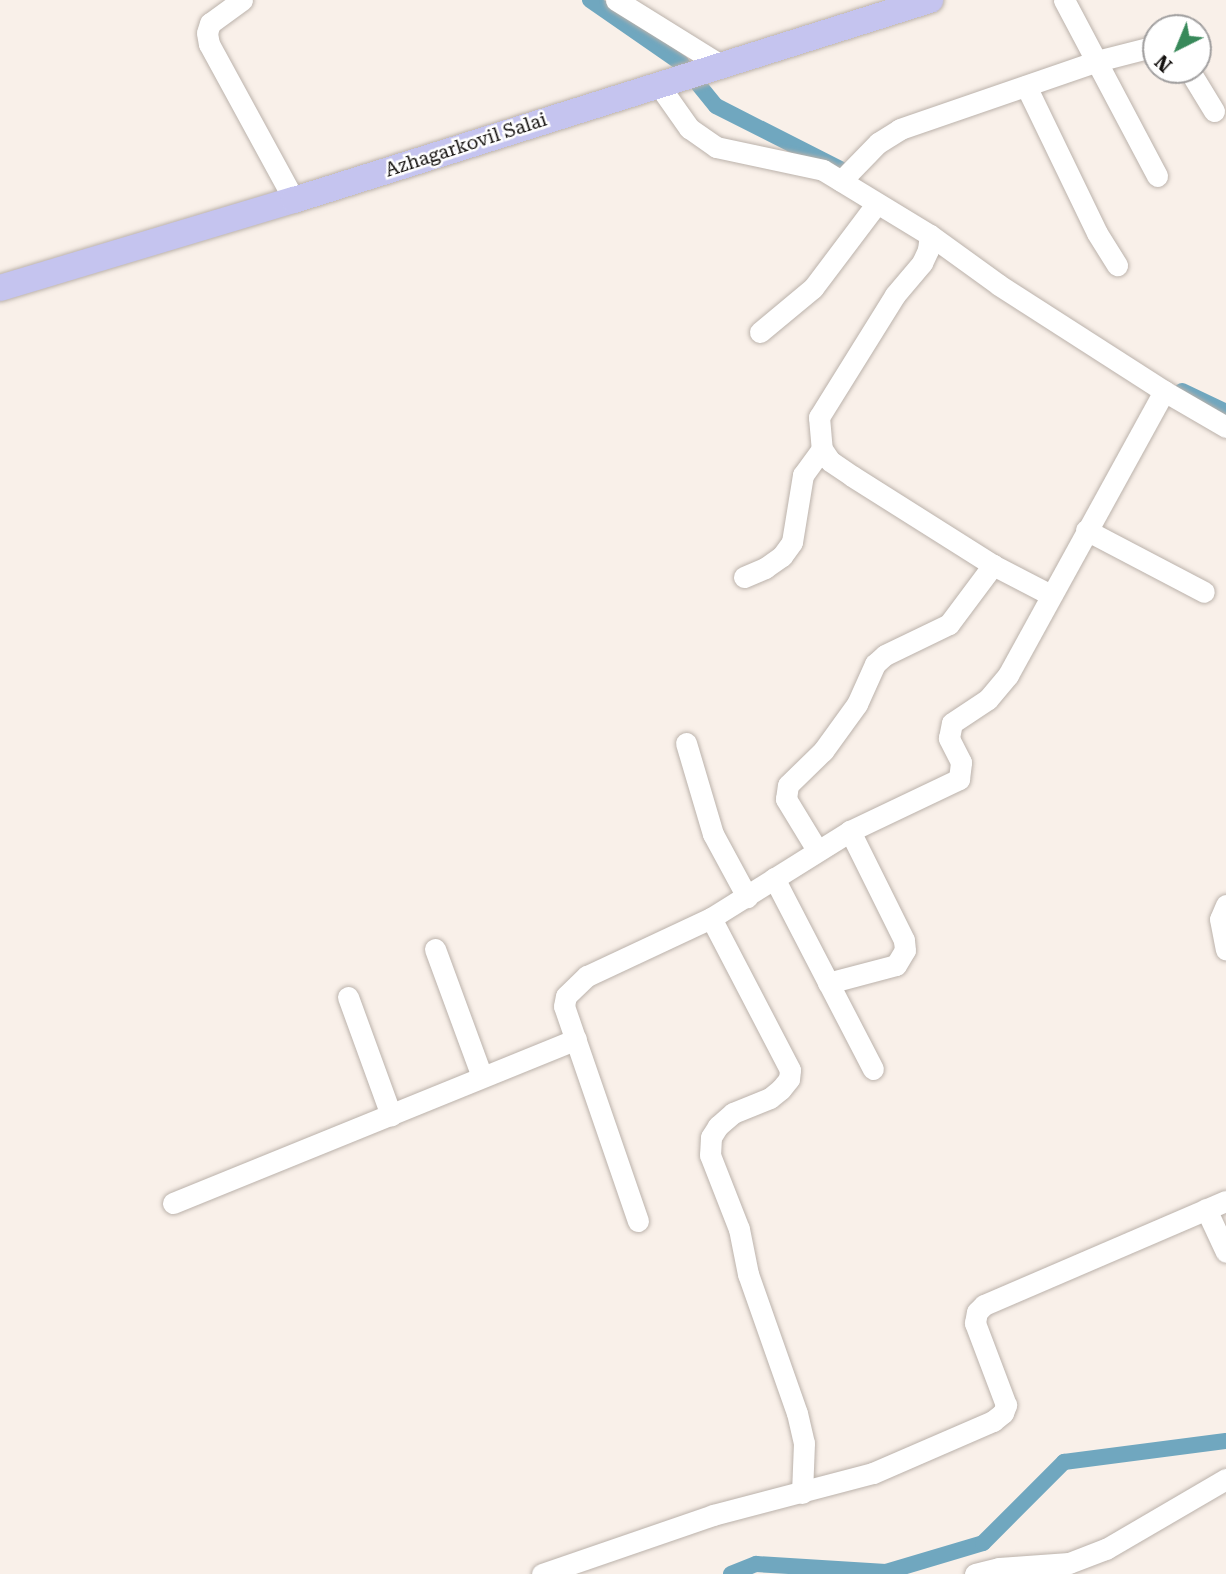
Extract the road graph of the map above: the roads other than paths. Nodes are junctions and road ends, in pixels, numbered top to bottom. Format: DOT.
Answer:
graph roads {
  1 [pos="242,0"];
  2 [pos="616,0"];
  3 [pos="930,0"];
  4 [pos="1064,0"];
  5 [pos="1142,50"];
  6 [pos="1097,61"];
  7 [pos="688,75"];
  8 [pos="1198,84"];
  9 [pos="1026,86"];
  10 [pos="1214,111"];
  11 [pos="846,174"];
  12 [pos="1157,176"];
  13 [pos="294,200"];
  14 [pos="877,203"];
  15 [pos="930,235"];
  16 [pos="1117,265"];
  17 [pos="0,288"];
  18 [pos="760,332"];
  19 [pos="1164,391"];
  20 [pos="1226,427"];
  21 [pos="822,449"];
  22 [pos="1086,530"];
  23 [pos="993,565"];
  24 [pos="744,577"];
  25 [pos="1204,592"];
  26 [pos="1049,594"];
  27 [pos="686,743"];
  28 [pos="850,831"];
  29 [pos="817,850"];
  30 [pos="774,878"];
  31 [pos="747,897"];
  32 [pos="1226,905"];
  33 [pos="711,918"];
  34 [pos="435,949"];
  35 [pos="1226,949"];
  36 [pos="828,983"];
  37 [pos="348,997"];
  38 [pos="576,1039"];
  39 [pos="873,1069"];
  40 [pos="482,1077"];
  41 [pos="391,1115"];
  42 [pos="1226,1201"];
  43 [pos="173,1203"];
  44 [pos="1206,1209"];
  45 [pos="638,1221"];
  46 [pos="1226,1252"];
  47 [pos="1226,1479"];
  48 [pos="802,1493"];
  49 [pos="542,1574"];
  50 [pos="975,1574"];
  1 -- 13 [label="street"];
  2 -- 7 [label="street"];
  3 -- 7 [label="main road, Azhagarkovil Salai"];
  4 -- 6 [label="street"];
  5 -- 6 [label="street"];
  6 -- 9 [label="street"];
  6 -- 12 [label="street"];
  7 -- 11 [label="street"];
  7 -- 13 [label="main road, Azhagarkovil Salai"];
  8 -- 10 [label="street"];
  9 -- 11 [label="street"];
  9 -- 16 [label="street"];
  11 -- 14 [label="street"];
  13 -- 17 [label="main road, Azhagarkovil Salai"];
  14 -- 15 [label="street"];
  14 -- 18 [label="street"];
  15 -- 19 [label="street"];
  15 -- 21 [label="street"];
  19 -- 20 [label="street"];
  19 -- 22 [label="street"];
  21 -- 23 [label="street"];
  21 -- 24 [label="street"];
  22 -- 25 [label="street"];
  22 -- 26 [label="street"];
  23 -- 26 [label="street"];
  23 -- 29 [label="street"];
  26 -- 28 [label="street"];
  27 -- 31 [label="street"];
  28 -- 29 [label="street"];
  28 -- 36 [label="street"];
  29 -- 30 [label="street"];
  30 -- 31 [label="street"];
  30 -- 36 [label="street"];
  31 -- 33 [label="street"];
  32 -- 35 [label="street"];
  33 -- 38 [label="street"];
  33 -- 48 [label="street"];
  34 -- 40 [label="street"];
  36 -- 39 [label="street"];
  37 -- 41 [label="street"];
  38 -- 40 [label="street"];
  38 -- 45 [label="street"];
  40 -- 41 [label="street"];
  41 -- 43 [label="street"];
  42 -- 44 [label="street"];
  44 -- 46 [label="street"];
  44 -- 48 [label="street"];
  47 -- 50 [label="street"];
  48 -- 49 [label="street"];
}
